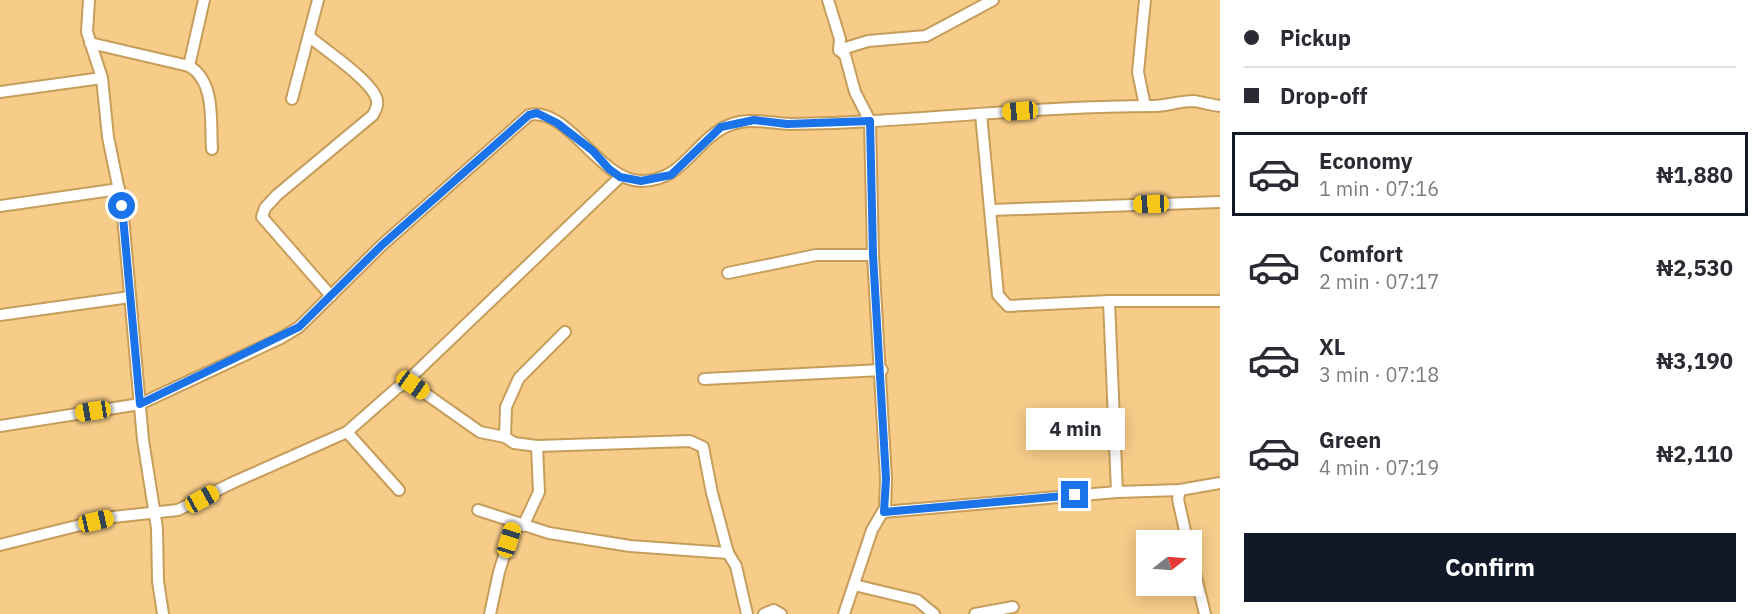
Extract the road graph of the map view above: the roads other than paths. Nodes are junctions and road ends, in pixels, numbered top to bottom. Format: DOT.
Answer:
graph roads {
  1 [pos="89,0"];
  2 [pos="204,0"];
  3 [pos="318,0"];
  4 [pos="828,0"];
  5 [pos="993,0"];
  6 [pos="1145,0"];
  7 [pos="310,37"];
  8 [pos="90,43"];
  9 [pos="839,50"];
  10 [pos="189,66"];
  11 [pos="102,78"];
  12 [pos="0,92"];
  13 [pos="292,99"];
  14 [pos="1145,106"];
  15 [pos="1220,109"];
  16 [pos="981,114"];
  17 [pos="870,121"];
  18 [pos="212,149"];
  19 [pos="620,177"];
  20 [pos="119,189"];
  21 [pos="1220,202"];
  22 [pos="0,206"];
  23 [pos="991,210"];
  24 [pos="873,255"];
  25 [pos="728,273"];
  26 [pos="331,296"];
  27 [pos="130,297"];
  28 [pos="1109,301"];
  29 [pos="1220,301"];
  30 [pos="0,315"];
  31 [pos="565,333"];
  32 [pos="882,370"];
  33 [pos="705,379"];
  34 [pos="405,383"];
  35 [pos="140,404"];
  36 [pos="0,426"];
  37 [pos="347,432"];
  38 [pos="505,436"];
  39 [pos="537,446"];
  40 [pos="1220,483"];
  41 [pos="399,490"];
  42 [pos="1180,490"];
  43 [pos="1117,492"];
  44 [pos="478,510"];
  45 [pos="884,512"];
  46 [pos="153,514"];
  47 [pos="519,525"];
  48 [pos="1185,530"];
  49 [pos="0,545"];
  50 [pos="728,554"];
  51 [pos="854,585"];
  52 [pos="1201,596"];
  53 [pos="1013,607"];
  54 [pos="163,614"];
  55 [pos="490,614"];
  56 [pos="747,614"];
  57 [pos="764,614"];
  58 [pos="781,614"];
  59 [pos="844,614"];
  60 [pos="934,614"];
  61 [pos="975,614"];
  62 [pos="1205,614"];
  1 -- 8 [label="street"];
  2 -- 10 [label="street"];
  3 -- 7 [label="street"];
  4 -- 9 [label="street"];
  5 -- 9 [label="street"];
  6 -- 14 [label="street"];
  7 -- 13 [label="street"];
  7 -- 26 [label="street"];
  8 -- 10 [label="street"];
  8 -- 11 [label="street"];
  9 -- 17 [label="street"];
  10 -- 18 [label="street"];
  11 -- 12 [label="street"];
  11 -- 20 [label="street"];
  14 -- 15 [label="street"];
  14 -- 16 [label="street"];
  16 -- 17 [label="street"];
  16 -- 23 [label="street"];
  17 -- 19 [label="street"];
  17 -- 24 [label="street"];
  19 -- 26 [label="street"];
  19 -- 34 [label="street"];
  20 -- 22 [label="street"];
  20 -- 27 [label="street"];
  21 -- 23 [label="street"];
  23 -- 28 [label="street"];
  24 -- 25 [label="street"];
  24 -- 32 [label="street"];
  26 -- 35 [label="street"];
  27 -- 30 [label="street"];
  27 -- 35 [label="street"];
  28 -- 29 [label="street"];
  28 -- 43 [label="street"];
  31 -- 38 [label="street"];
  32 -- 33 [label="street"];
  32 -- 45 [label="street"];
  34 -- 37 [label="street"];
  34 -- 38 [label="street"];
  35 -- 36 [label="street"];
  35 -- 46 [label="street"];
  37 -- 41 [label="street"];
  37 -- 46 [label="street"];
  38 -- 39 [label="street"];
  39 -- 47 [label="street"];
  39 -- 50 [label="street"];
  40 -- 42 [label="street"];
  42 -- 43 [label="street"];
  42 -- 48 [label="street"];
  43 -- 45 [label="street"];
  44 -- 47 [label="street"];
  45 -- 51 [label="street"];
  46 -- 49 [label="street"];
  46 -- 54 [label="street"];
  47 -- 50 [label="street"];
  47 -- 55 [label="street"];
  50 -- 56 [label="street"];
  51 -- 59 [label="street"];
  51 -- 60 [label="street"];
  52 -- 62 [label="street"];
  53 -- 61 [label="street"];
  57 -- 58 [label="street"];
}
